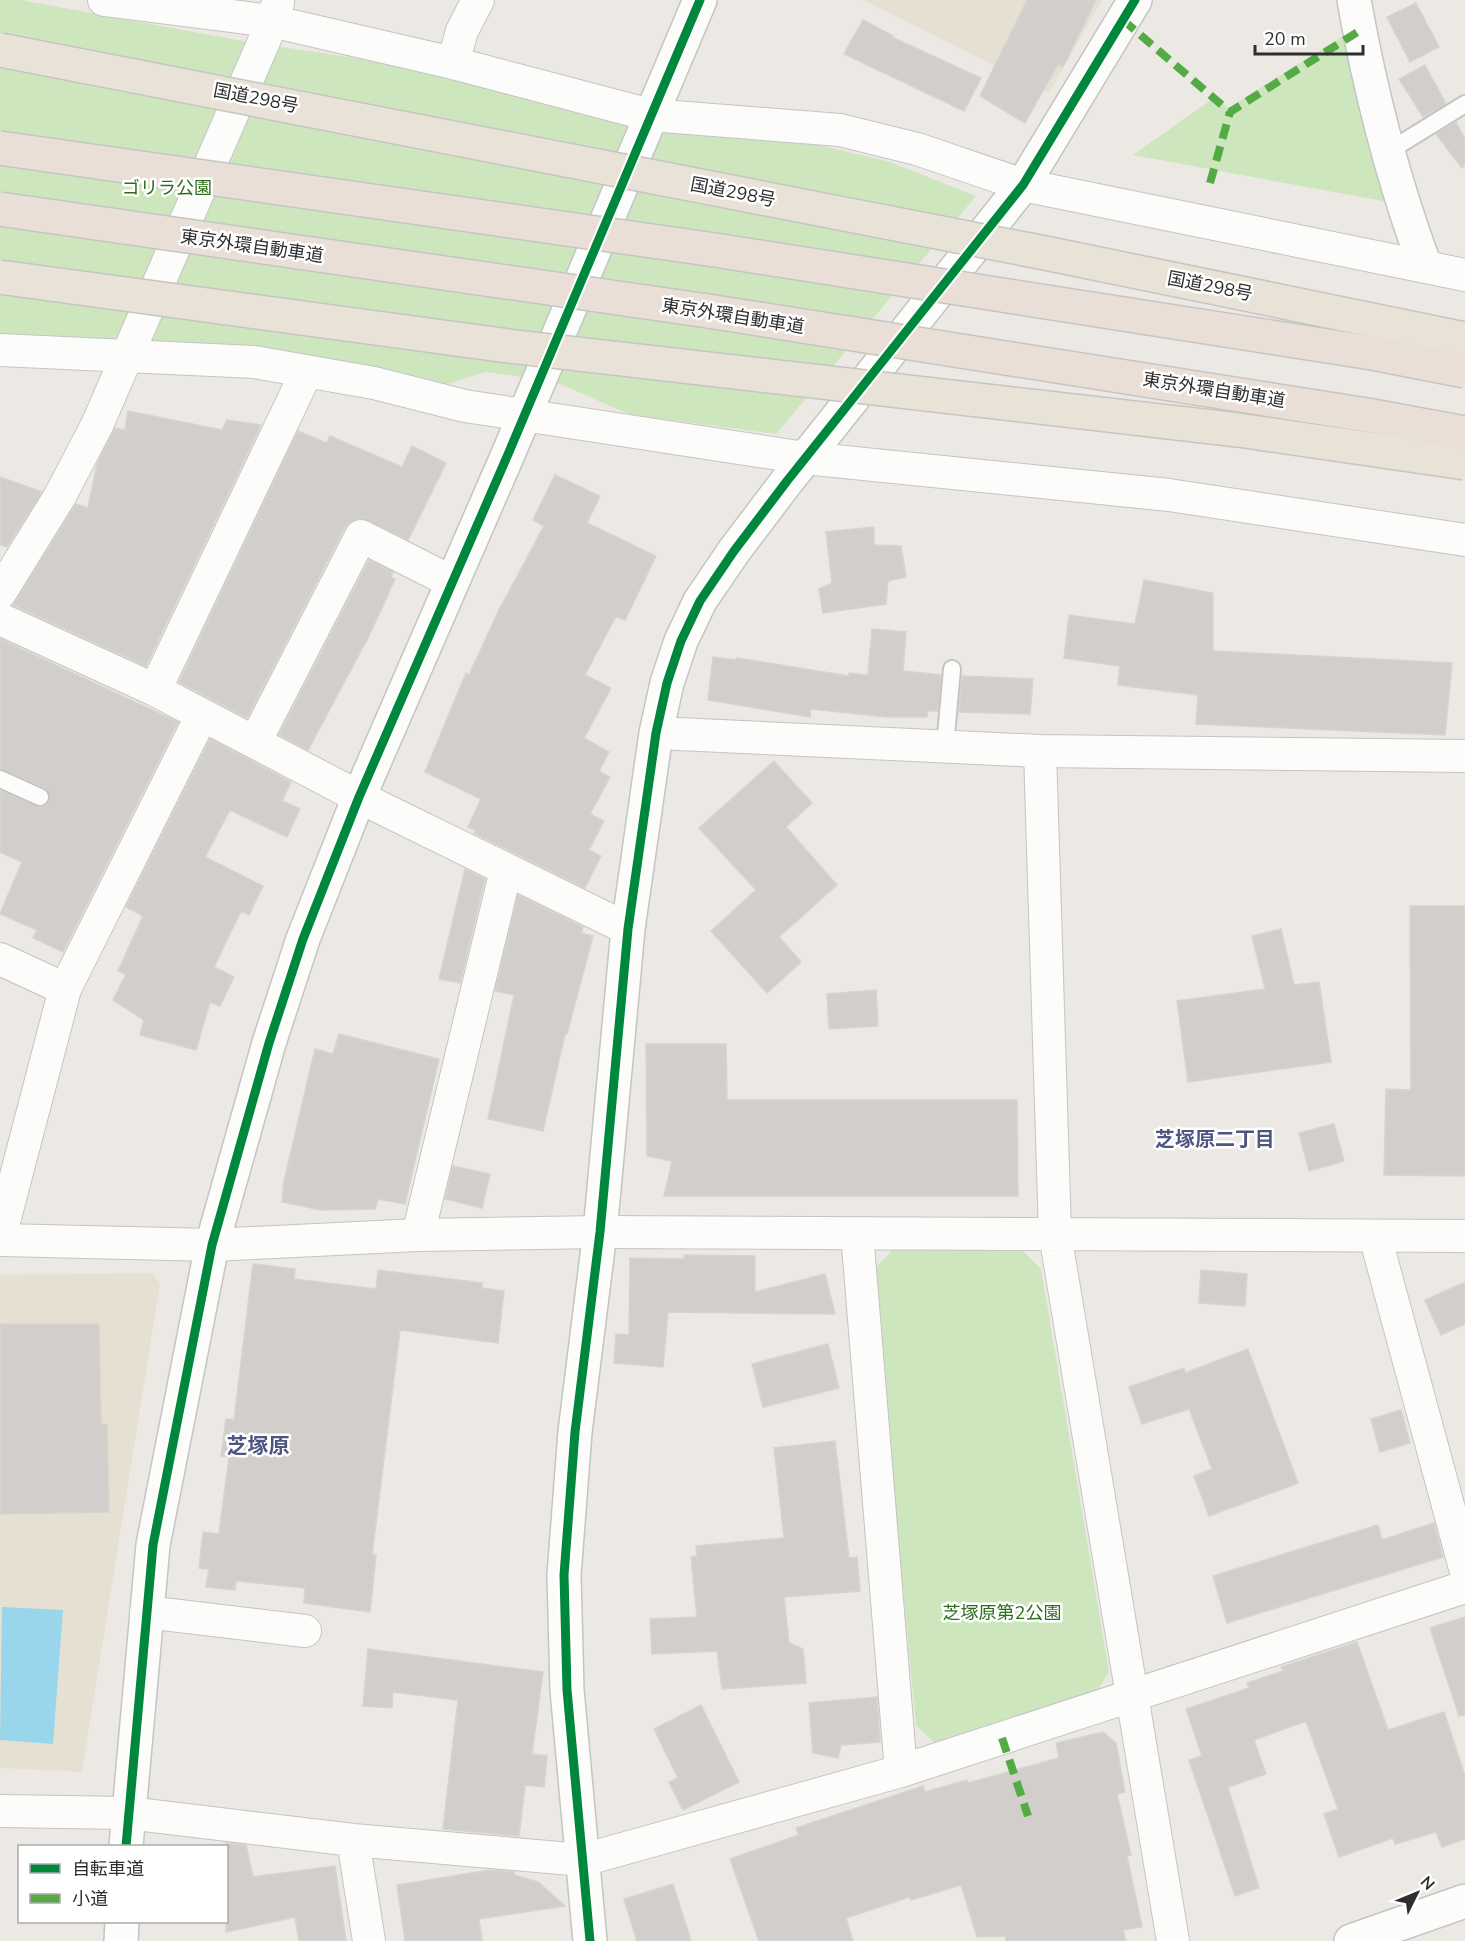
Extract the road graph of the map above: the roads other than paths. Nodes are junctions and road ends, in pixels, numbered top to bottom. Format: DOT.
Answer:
graph roads {
  1 [pos="104,0"];
  2 [pos="478,0"];
  3 [pos="699,0"];
  4 [pos="1135,0"];
  5 [pos="1354,0"];
  6 [pos="275,10"];
  7 [pos="0,50"];
  8 [pos="453,63"];
  9 [pos="1465,104"];
  10 [pos="650,115"];
  11 [pos="0,148"];
  12 [pos="1389,151"];
  13 [pos="1023,185"];
  14 [pos="0,209"];
  15 [pos="1425,266"];
  16 [pos="1465,275"];
  17 [pos="0,277"];
  18 [pos="1465,339"];
  19 [pos="0,351"];
  20 [pos="129,357"];
  21 [pos="307,370"];
  22 [pos="1465,372"];
  23 [pos="524,416"];
  24 [pos="1465,433"];
  25 [pos="805,458"];
  26 [pos="1465,462"];
  27 [pos="1465,540"];
  28 [pos="452,582"];
  29 [pos="0,593"];
  30 [pos="0,619"];
  31 [pos="952,669"];
  32 [pos="155,690"];
  33 [pos="202,715"];
  34 [pos="656,733"];
  35 [pos="255,742"];
  36 [pos="945,747"];
  37 [pos="1040,751"];
  38 [pos="1465,756"];
  39 [pos="0,779"];
  40 [pos="40,797"];
  41 [pos="359,797"];
  42 [pos="506,870"];
  43 [pos="628,929"];
  44 [pos="0,959"];
  45 [pos="65,989"];
  46 [pos="12,1144"];
  47 [pos="600,1232"];
  48 [pos="857,1233"];
  49 [pos="1055,1234"];
  50 [pos="418,1235"];
  51 [pos="1376,1236"];
  52 [pos="1465,1236"];
  53 [pos="0,1239"];
  54 [pos="212,1245"];
  55 [pos="1465,1568"];
  56 [pos="1465,1587"];
  57 [pos="146,1612"];
  58 [pos="305,1631"];
  59 [pos="1134,1695"];
  60 [pos="901,1770"];
  61 [pos="0,1811"];
  62 [pos="128,1813"];
  63 [pos="352,1840"];
  64 [pos="126,1845"];
  65 [pos="583,1860"];
  66 [pos="1465,1901"];
  67 [pos="122,1923"];
  68 [pos="121,1941"];
  69 [pos="369,1941"];
  70 [pos="590,1941"];
  71 [pos="1173,1941"];
  72 [pos="1351,1941"];
  1 -- 6 [label="street"];
  2 -- 8 [label="street"];
  3 -- 10 [label="street"];
  4 -- 13 [label="street"];
  5 -- 12 [label="street"];
  6 -- 8 [label="street"];
  6 -- 20 [label="street"];
  7 -- 18 [label="highway, 国道298号, bridge"];
  8 -- 10 [label="street"];
  9 -- 12 [label="lane"];
  10 -- 13 [label="street"];
  10 -- 23 [label="street"];
  11 -- 22 [label="highway, bridge"];
  12 -- 15 [label="street"];
  13 -- 15 [label="street"];
  13 -- 25 [label="street"];
  14 -- 24 [label="highway, 東京外環自動車道, bridge"];
  15 -- 16 [label="street"];
  17 -- 26 [label="highway, bridge"];
  19 -- 20 [label="street"];
  20 -- 21 [label="street"];
  20 -- 29 [label="street"];
  21 -- 23 [label="street"];
  21 -- 32 [label="street"];
  23 -- 25 [label="street"];
  23 -- 28 [label="street"];
  25 -- 27 [label="street"];
  25 -- 34 [label="street"];
  28 -- 35 [label="street"];
  28 -- 41 [label="street"];
  30 -- 32 [label="street"];
  31 -- 36 [label="lane"];
  32 -- 33 [label="street"];
  33 -- 35 [label="street"];
  33 -- 45 [label="street"];
  34 -- 36 [label="street"];
  34 -- 43 [label="street"];
  35 -- 41 [label="street"];
  36 -- 37 [label="street"];
  37 -- 38 [label="street"];
  37 -- 49 [label="street"];
  39 -- 40 [label="lane"];
  41 -- 42 [label="street"];
  41 -- 54 [label="street"];
  42 -- 43 [label="street"];
  42 -- 50 [label="street"];
  43 -- 47 [label="street"];
  44 -- 45 [label="street"];
  45 -- 46 [label="street"];
  46 -- 53 [label="street"];
  47 -- 48 [label="street"];
  47 -- 50 [label="street"];
  47 -- 65 [label="street"];
  48 -- 49 [label="street"];
  48 -- 60 [label="street"];
  49 -- 51 [label="street"];
  49 -- 59 [label="street"];
  50 -- 54 [label="street"];
  51 -- 52 [label="street"];
  51 -- 55 [label="street"];
  53 -- 54 [label="street"];
  54 -- 57 [label="street"];
  56 -- 59 [label="street"];
  57 -- 58 [label="street"];
  57 -- 62 [label="street"];
  59 -- 60 [label="street"];
  59 -- 71 [label="street"];
  60 -- 65 [label="street"];
  61 -- 62 [label="street"];
  62 -- 63 [label="street"];
  62 -- 64 [label="street"];
  63 -- 65 [label="street"];
  63 -- 69 [label="street"];
  65 -- 70 [label="street"];
  66 -- 72 [label="street"];
  67 -- 68 [label="street"];
}
